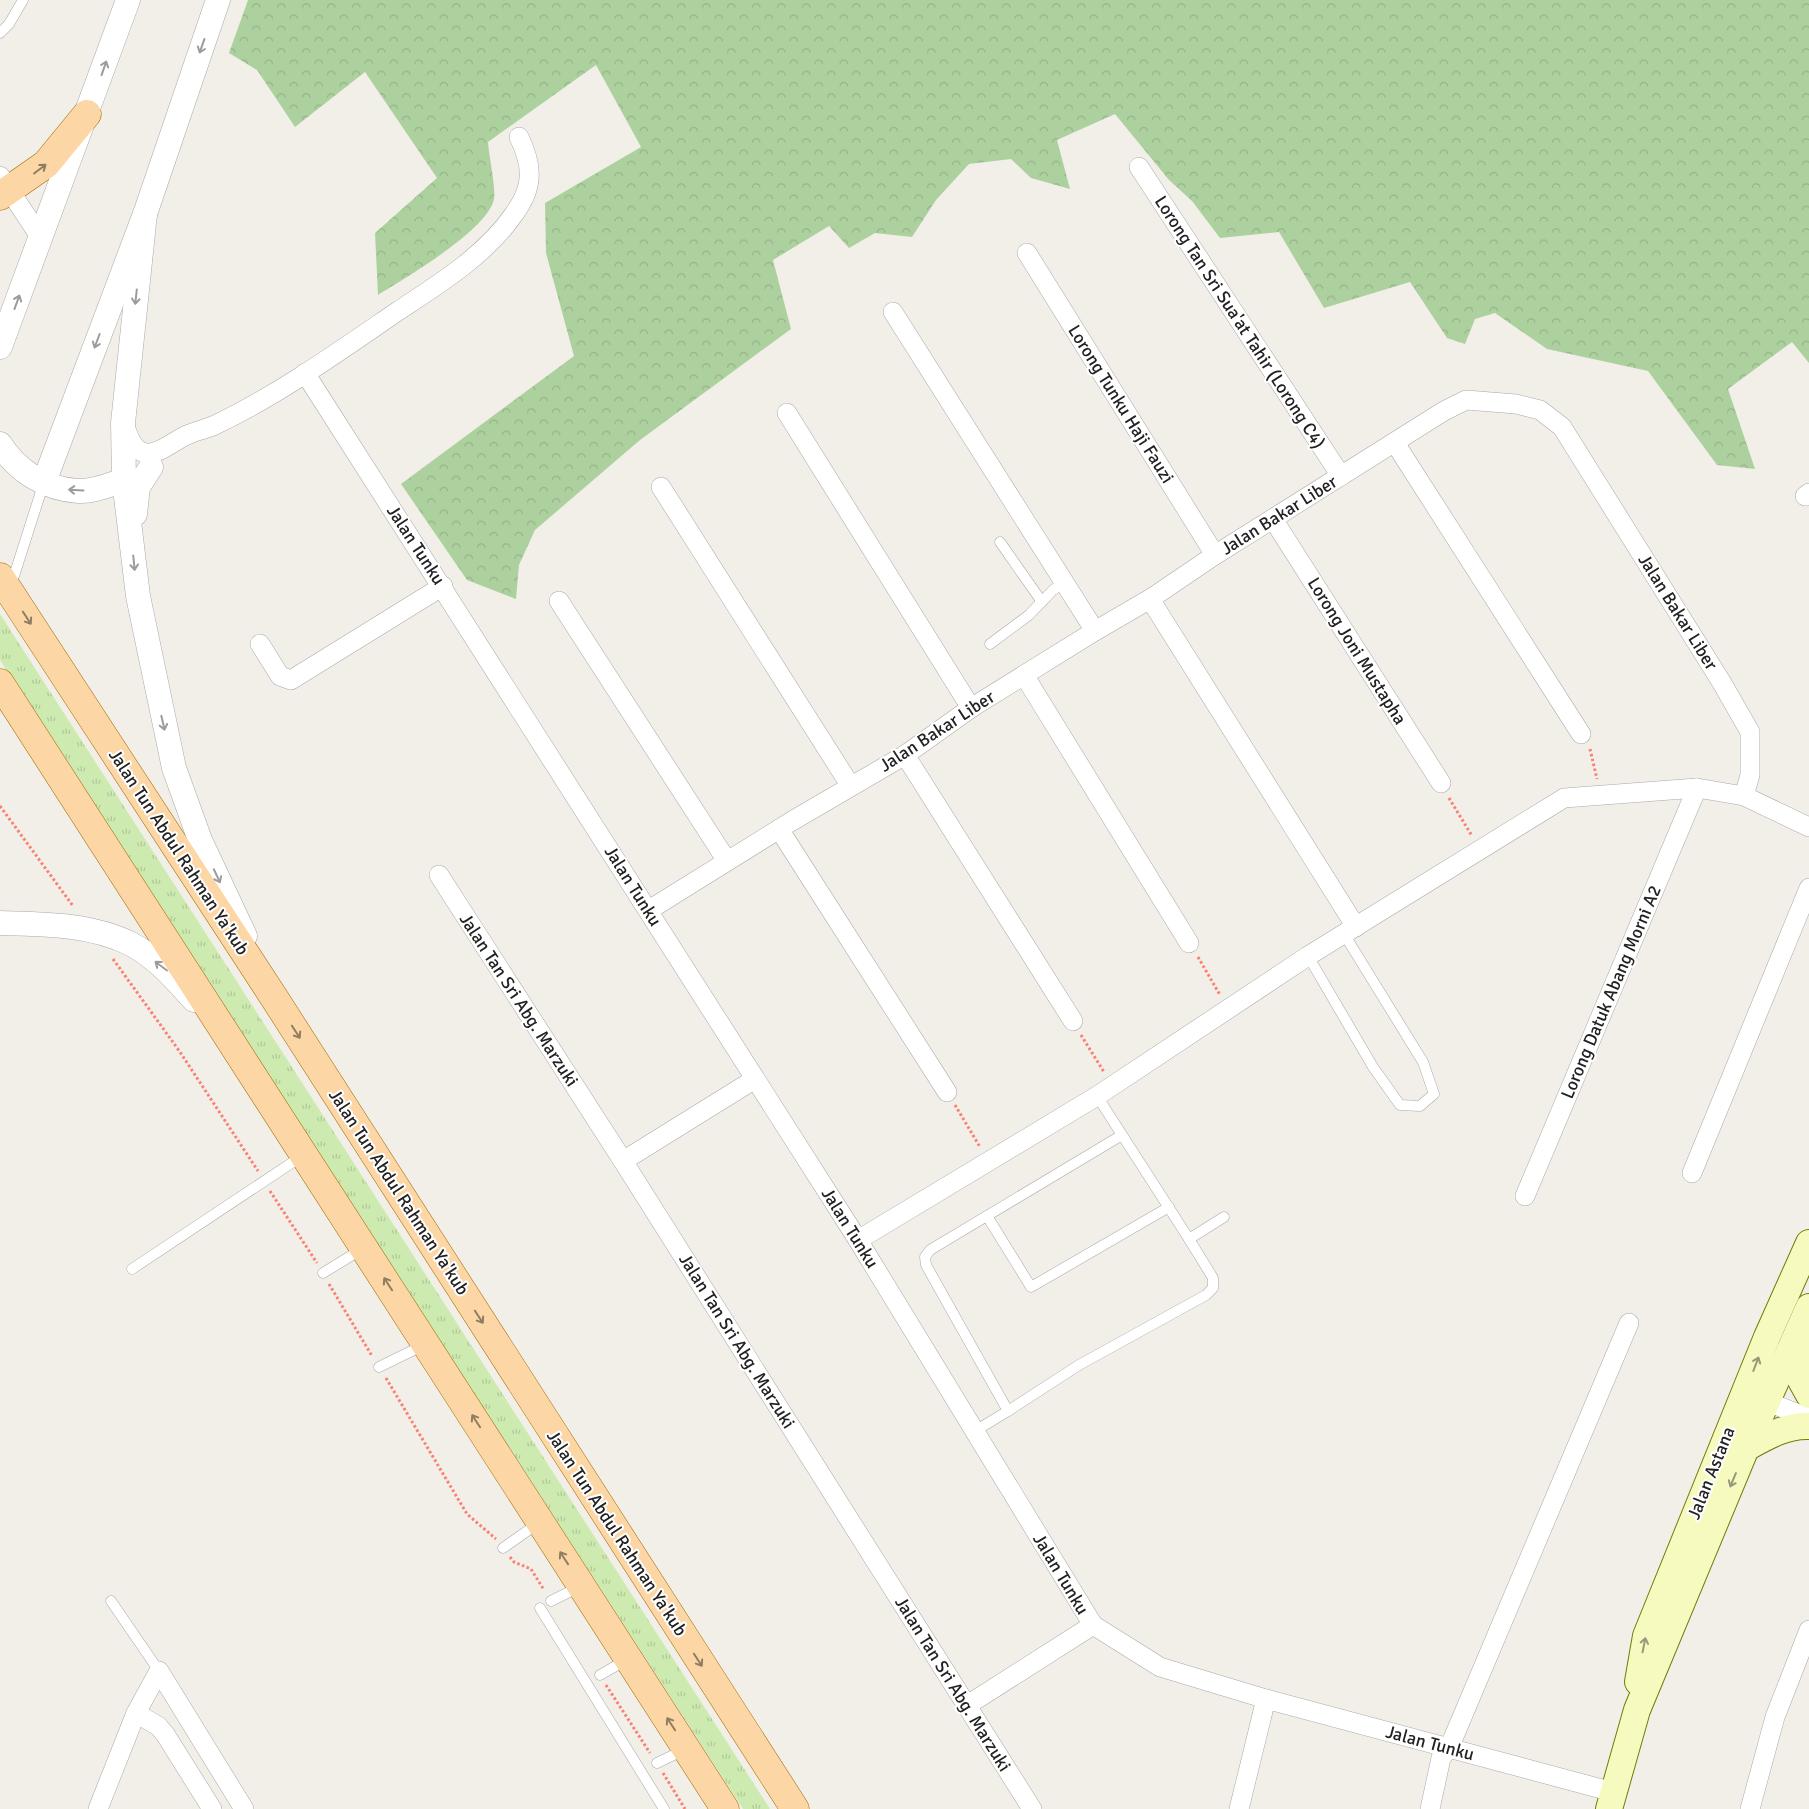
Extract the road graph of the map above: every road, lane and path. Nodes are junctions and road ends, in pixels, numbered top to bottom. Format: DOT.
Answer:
graph roads {
  1 [pos="22,0"];
  2 [pos="128,0"];
  3 [pos="218,0"];
  4 [pos="0,34"];
  5 [pos="88,114"];
  6 [pos="519,137"];
  7 [pos="1139,167"];
  8 [pos="3,188"];
  9 [pos="145,214"];
  10 [pos="41,238"];
  11 [pos="1027,253"];
  12 [pos="893,312"];
  13 [pos="0,347"];
  14 [pos="305,373"];
  15 [pos="787,414"];
  16 [pos="123,423"];
  17 [pos="213,426"];
  18 [pos="1395,443"];
  19 [pos="0,444"];
  20 [pos="151,467"];
  21 [pos="1341,476"];
  22 [pos="124,480"];
  23 [pos="44,482"];
  24 [pos="661,487"];
  25 [pos="1273,519"];
  26 [pos="130,523"];
  27 [pos="1000,542"];
  28 [pos="1215,555"];
  29 [pos="7,577"];
  30 [pos="1065,582"];
  31 [pos="442,586"];
  32 [pos="1150,599"];
  33 [pos="559,601"];
  34 [pos="1042,602"];
  35 [pos="1095,631"];
  36 [pos="260,644"];
  37 [pos="990,644"];
  38 [pos="1024,675"];
  39 [pos="0,683"];
  40 [pos="971,708"];
  41 [pos="1580,734"];
  42 [pos="905,755"];
  43 [pos="1441,783"];
  44 [pos="850,785"];
  45 [pos="1697,788"];
  46 [pos="1598,795"];
  47 [pos="1744,796"];
  48 [pos="0,806"];
  49 [pos="1809,827"];
  50 [pos="779,829"];
  51 [pos="1480,849"];
  52 [pos="727,861"];
  53 [pos="439,875"];
  54 [pos="1809,888"];
  55 [pos="649,910"];
  56 [pos="0,923"];
  57 [pos="90,929"];
  58 [pos="1350,931"];
  59 [pos="1189,943"];
  60 [pos="1308,956"];
  61 [pos="273,996"];
  62 [pos="1228,1008"];
  63 [pos="1073,1021"];
  64 [pos="231,1039"];
  65 [pos="755,1079"];
  66 [pos="1104,1091"];
  67 [pos="946,1092"];
  68 [pos="1122,1135"];
  69 [pos="306,1154"];
  70 [pos="623,1160"];
  71 [pos="988,1160"];
  72 [pos="1692,1173"];
  73 [pos="265,1182"];
  74 [pos="1524,1196"];
  75 [pos="1168,1207"];
  76 [pos="986,1216"];
  77 [pos="1224,1218"];
  78 [pos="1189,1238"];
  79 [pos="858,1240"];
  80 [pos="1809,1243"];
  81 [pos="365,1247"];
  82 [pos="132,1269"];
  83 [pos="323,1273"];
  84 [pos="1809,1307"];
  85 [pos="1629,1323"];
  86 [pos="1798,1335"];
  87 [pos="426,1343"];
  88 [pos="379,1367"];
  89 [pos="1809,1395"];
  90 [pos="1756,1397"];
  91 [pos="1008,1411"];
  92 [pos="1809,1418"];
  93 [pos="1809,1426"];
  94 [pos="975,1431"];
  95 [pos="1746,1448"];
  96 [pos="541,1522"];
  97 [pos="503,1548"];
  98 [pos="582,1585"];
  99 [pos="110,1601"];
  100 [pos="551,1601"];
  101 [pos="540,1608"];
  102 [pos="1092,1625"];
  103 [pos="1809,1633"];
  104 [pos="629,1658"];
  105 [pos="158,1671"];
  106 [pos="600,1675"];
  107 [pos="1266,1700"];
  108 [pos="966,1706"];
  109 [pos="1637,1710"];
  110 [pos="136,1713"];
  111 [pos="686,1748"];
  112 [pos="1449,1748"];
  113 [pos="657,1763"];
  114 [pos="1611,1800"];
  115 [pos="98,1809"];
  116 [pos="212,1809"];
  117 [pos="244,1809"];
  118 [pos="664,1809"];
  119 [pos="685,1809"];
  120 [pos="725,1809"];
  121 [pos="794,1809"];
  122 [pos="1032,1809"];
  123 [pos="1239,1809"];
  124 [pos="1430,1809"];
  125 [pos="1750,1809"];
  1 -- 4 [label="lane"];
  5 -- 2 [label="street, one-way"];
  3 -- 9 [label="street, one-way"];
  8 -- 5 [label="main road, one-way"];
  5 -- 10 [label="street"];
  6 -- 14 [label="street"];
  7 -- 21 [label="street, Lorong Tan Sri Sua'at Tahir (Lorong C4)"];
  8 -- 10 [label="street"];
  9 -- 16 [label="street, one-way"];
  9 -- 23 [label="street, one-way"];
  13 -- 10 [label="street, one-way"];
  11 -- 28 [label="street, Lorong Tunku Haji Fauzi"];
  12 -- 30 [label="street"];
  14 -- 17 [label="street"];
  14 -- 31 [label="street, Jalan Tunku"];
  15 -- 40 [label="street"];
  16 -- 17 [label="street"];
  16 -- 22 [label="street"];
  17 -- 20 [label="street"];
  18 -- 21 [label="street, Jalan Bakar Liber"];
  18 -- 41 [label="street"];
  18 -- 47 [label="street, Jalan Bakar Liber"];
  19 -- 23 [label="street"];
  20 -- 22 [label="street"];
  20 -- 26 [label="street"];
  21 -- 25 [label="street, Jalan Bakar Liber"];
  22 -- 23 [label="street, one-way"];
  22 -- 26 [label="street"];
  23 -- 29 [label="lane"];
  24 -- 44 [label="street"];
  25 -- 28 [label="street, Jalan Bakar Liber"];
  25 -- 43 [label="street, Lorong Joni Mustapha"];
  26 -- 61 [label="street, one-way"];
  27 -- 34 [label="lane"];
  28 -- 32 [label="street, Jalan Bakar Liber"];
  29 -- 61 [label="main road, Jalan Tun Abdul Rahman Ya'kub, one-way"];
  30 -- 34 [label="lane"];
  30 -- 35 [label="street"];
  31 -- 36 [label="street"];
  31 -- 55 [label="street, Jalan Tunku"];
  32 -- 35 [label="street, Jalan Bakar Liber"];
  32 -- 58 [label="street"];
  33 -- 52 [label="street"];
  34 -- 37 [label="lane"];
  35 -- 38 [label="street, Jalan Bakar Liber"];
  38 -- 40 [label="street, Jalan Bakar Liber"];
  38 -- 59 [label="street"];
  39 -- 64 [label="main road"];
  40 -- 42 [label="street, Jalan Bakar Liber"];
  41 -- 46 [label="path"];
  42 -- 44 [label="street, Jalan Bakar Liber"];
  42 -- 63 [label="street"];
  43 -- 51 [label="path"];
  44 -- 50 [label="street, Jalan Bakar Liber"];
  45 -- 46 [label="street"];
  45 -- 47 [label="street"];
  45 -- 74 [label="street, Lorong Datuk Abang Morni A2"];
  46 -- 51 [label="street"];
  47 -- 49 [label="street"];
  48 -- 57 [label="path"];
  50 -- 52 [label="street, Jalan Bakar Liber"];
  50 -- 67 [label="street"];
  51 -- 58 [label="street"];
  52 -- 55 [label="street, Jalan Bakar Liber"];
  53 -- 70 [label="street, Jalan Tan Sri Abg. Marzuki"];
  54 -- 72 [label="street"];
  55 -- 65 [label="street, Jalan Tunku"];
  56 -- 57 [label="street"];
  64 -- 57 [label="street, one-way"];
  57 -- 73 [label="path"];
  58 -- 60 [label="street"];
  58 -- 60 [label="lane"];
  59 -- 62 [label="path"];
  60 -- 62 [label="street"];
  61 -- 121 [label="main road, Jalan Tun Abdul Rahman Ya'kub, one-way"];
  62 -- 66 [label="street"];
  63 -- 66 [label="path"];
  64 -- 69 [label="main road"];
  65 -- 70 [label="street"];
  65 -- 79 [label="street, Jalan Tunku"];
  66 -- 68 [label="lane"];
  66 -- 71 [label="street"];
  67 -- 71 [label="path"];
  68 -- 75 [label="lane"];
  68 -- 76 [label="lane"];
  69 -- 73 [label="lane"];
  69 -- 81 [label="main road"];
  70 -- 108 [label="street, Jalan Tan Sri Abg. Marzuki"];
  71 -- 79 [label="street"];
  73 -- 82 [label="lane"];
  73 -- 83 [label="path"];
  75 -- 76 [label="lane"];
  75 -- 78 [label="lane"];
  76 -- 91 [label="lane"];
  77 -- 78 [label="lane"];
  78 -- 91 [label="lane"];
  79 -- 94 [label="street, Jalan Tunku"];
  90 -- 80 [label="main road, Jalan Astana, one-way"];
  81 -- 83 [label="lane"];
  87 -- 81 [label="main road, one-way"];
  83 -- 88 [label="path"];
  84 -- 86 [label="main road, Jalan Astana"];
  85 -- 112 [label="street"];
  86 -- 89 [label="main road"];
  86 -- 90 [label="main road, Jalan Astana"];
  87 -- 88 [label="lane"];
  96 -- 87 [label="main road, one-way"];
  88 -- 97 [label="path"];
  90 -- 92 [label="street"];
  90 -- 95 [label="main road, Jalan Astana"];
  109 -- 90 [label="main road, Jalan Astana, one-way"];
  91 -- 94 [label="lane"];
  93 -- 95 [label="main road"];
  94 -- 102 [label="street, Jalan Tunku"];
  95 -- 109 [label="main road, Jalan Astana, one-way"];
  96 -- 97 [label="lane"];
  98 -- 96 [label="main road, one-way"];
  97 -- 100 [label="path"];
  98 -- 100 [label="lane"];
  98 -- 104 [label="main road"];
  99 -- 105 [label="lane"];
  101 -- 118 [label="lane"];
  102 -- 107 [label="street, Jalan Tunku"];
  102 -- 108 [label="street"];
  103 -- 125 [label="street"];
  104 -- 106 [label="lane"];
  111 -- 104 [label="main road, one-way"];
  105 -- 110 [label="street"];
  105 -- 117 [label="street"];
  106 -- 113 [label="path"];
  107 -- 112 [label="street, Jalan Tunku"];
  107 -- 123 [label="street"];
  108 -- 122 [label="street, Jalan Tan Sri Abg. Marzuki"];
  109 -- 114 [label="main road, Jalan Astana"];
  110 -- 115 [label="street"];
  110 -- 116 [label="street"];
  111 -- 113 [label="lane"];
  111 -- 120 [label="main road"];
  112 -- 114 [label="street, Jalan Tunku"];
  112 -- 124 [label="street"];
  113 -- 119 [label="path"];
}
